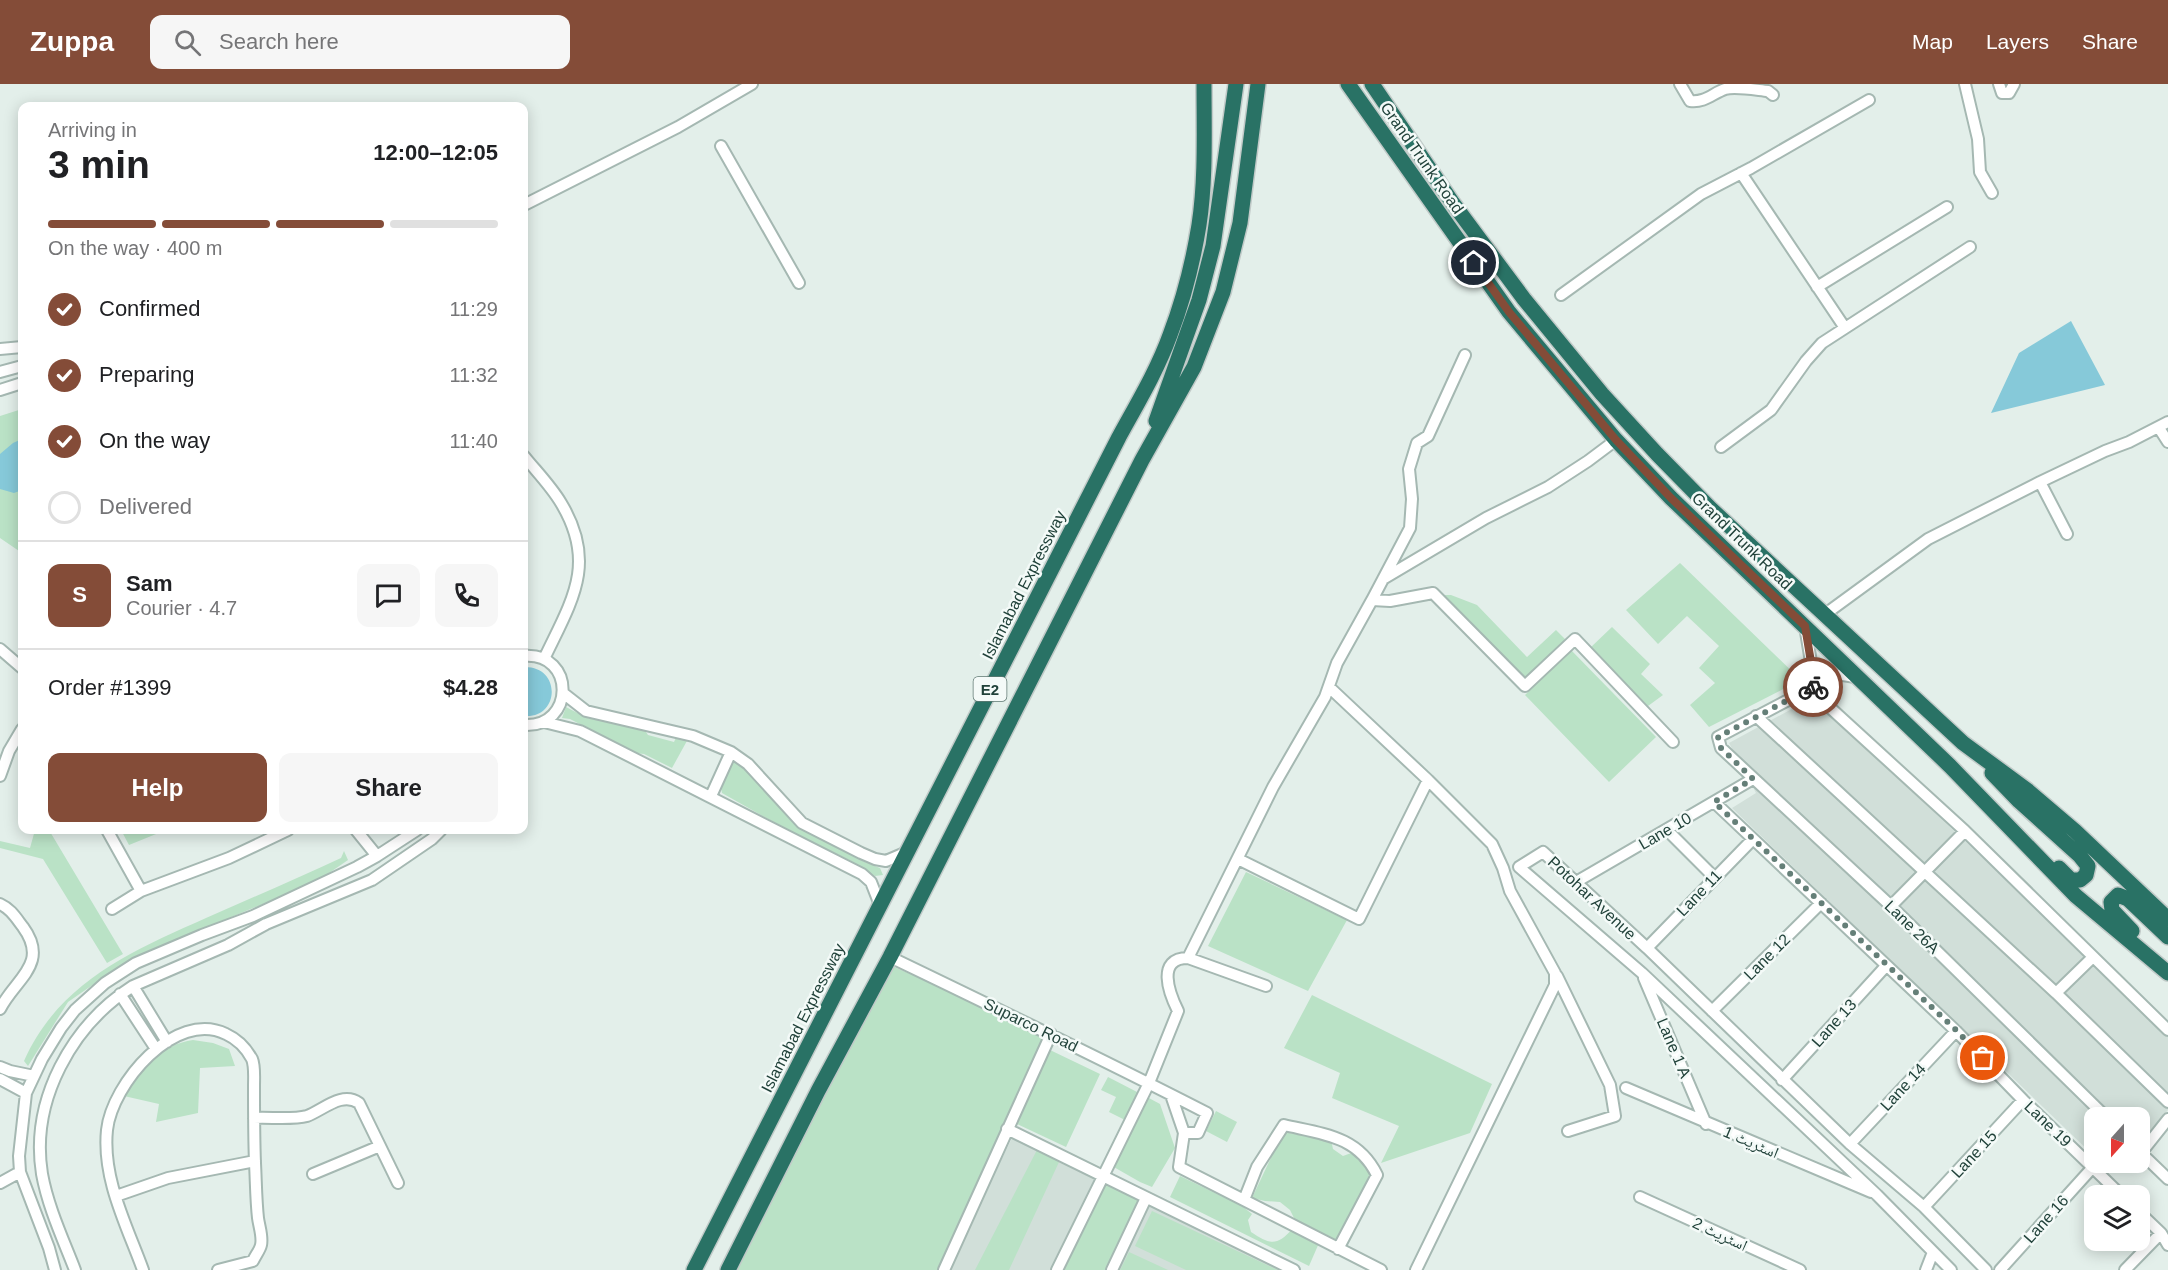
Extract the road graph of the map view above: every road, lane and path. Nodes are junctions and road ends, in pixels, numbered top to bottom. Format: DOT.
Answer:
graph roads {
  1 [pos="752,84"];
  2 [pos="1204,84"];
  3 [pos="1236,84"];
  4 [pos="1258,84"];
  5 [pos="1348,84"];
  6 [pos="1372,84"];
  7 [pos="1680,84"];
  8 [pos="1965,84"];
  9 [pos="1999,84"];
  10 [pos="2014,84"];
  11 [pos="1773,95"];
  12 [pos="1869,100"];
  13 [pos="721,146"];
  14 [pos="1742,173"];
  15 [pos="1992,193"];
  16 [pos="528,203"];
  17 [pos="1947,207"];
  18 [pos="1970,247"];
  19 [pos="799,283"];
  20 [pos="1817,287"];
  21 [pos="1561,295"];
  22 [pos="1845,328"];
  23 [pos="18,347"];
  24 [pos="0,348"];
  25 [pos="1465,355"];
  26 [pos="18,367"];
  27 [pos="0,372"];
  28 [pos="18,384"];
  29 [pos="0,390"];
  30 [pos="2164,425"];
  31 [pos="1616,440"];
  32 [pos="2168,442"];
  33 [pos="1721,447"];
  34 [pos="1142,460"];
  35 [pos="528,461"];
  36 [pos="2040,482"];
  37 [pos="2067,534"];
  38 [pos="1383,579"];
  39 [pos="1372,600"];
  40 [pos="1824,615"];
  41 [pos="1805,626"];
  42 [pos="0,649"];
  43 [pos="528,656"];
  44 [pos="544,659"];
  45 [pos="18,665"];
  46 [pos="1860,679"];
  47 [pos="1815,686"];
  48 [pos="1329,687"];
  49 [pos="563,693"];
  50 [pos="1756,716"];
  51 [pos="544,722"];
  52 [pos="528,725"];
  53 [pos="18,733"];
  54 [pos="1673,742"];
  55 [pos="1963,743"];
  56 [pos="5,748"];
  57 [pos="732,752"];
  58 [pos="1950,766"];
  59 [pos="0,776"];
  60 [pos="1753,779"];
  61 [pos="1428,780"];
  62 [pos="711,796"];
  63 [pos="1714,802"];
  64 [pos="1667,830"];
  65 [pos="1965,831"];
  66 [pos="109,834"];
  67 [pos="280,834"];
  68 [pos="359,834"];
  69 [pos="411,834"];
  70 [pos="437,834"];
  71 [pos="1752,840"];
  72 [pos="907,852"];
  73 [pos="377,856"];
  74 [pos="1238,859"];
  75 [pos="1924,871"];
  76 [pos="1714,877"];
  77 [pos="1576,882"];
  78 [pos="141,891"];
  79 [pos="1821,903"];
  80 [pos="0,904"];
  81 [pos="880,905"];
  82 [pos="1891,906"];
  83 [pos="112,909"];
  84 [pos="260,912"];
  85 [pos="2168,919"];
  86 [pos="266,924"];
  87 [pos="2168,937"];
  88 [pos="1647,948"];
  89 [pos="890,957"];
  90 [pos="2092,957"];
  91 [pos="1188,958"];
  92 [pos="2168,963"];
  93 [pos="1886,966"];
  94 [pos="1555,973"];
  95 [pos="1642,973"];
  96 [pos="2168,973"];
  97 [pos="133,986"];
  98 [pos="1266,986"];
  99 [pos="2056,993"];
  100 [pos="120,994"];
  101 [pos="0,1009"];
  102 [pos="1713,1011"];
  103 [pos="1956,1030"];
  104 [pos="2168,1030"];
  105 [pos="1051,1034"];
  106 [pos="167,1042"];
  107 [pos="156,1049"];
  108 [pos="0,1067"];
  109 [pos="34,1076"];
  110 [pos="0,1079"];
  111 [pos="1782,1080"];
  112 [pos="1149,1083"];
  113 [pos="1626,1088"];
  114 [pos="26,1093"];
  115 [pos="1171,1095"];
  116 [pos="2023,1100"];
  117 [pos="2168,1102"];
  118 [pos="2096,1107"];
  119 [pos="255,1118"];
  120 [pos="2168,1119"];
  121 [pos="1706,1124"];
  122 [pos="1007,1129"];
  123 [pos="1568,1131"];
  124 [pos="1184,1133"];
  125 [pos="2150,1140"];
  126 [pos="1850,1144"];
  127 [pos="380,1146"];
  128 [pos="2084,1158"];
  129 [pos="255,1161"];
  130 [pos="2150,1162"];
  131 [pos="20,1172"];
  132 [pos="2088,1173"];
  133 [pos="2099,1173"];
  134 [pos="313,1174"];
  135 [pos="1102,1176"];
  136 [pos="2168,1179"];
  137 [pos="0,1183"];
  138 [pos="399,1183"];
  139 [pos="2111,1185"];
  140 [pos="1877,1195"];
  141 [pos="116,1196"];
  142 [pos="1640,1197"];
  143 [pos="1146,1198"];
  144 [pos="1244,1200"];
  145 [pos="1924,1207"];
  146 [pos="2150,1222"];
  147 [pos="2161,1233"];
  148 [pos="2168,1245"];
  149 [pos="1338,1249"];
  150 [pos="1933,1252"];
  151 [pos="55,1270"];
  152 [pos="75,1270"];
  153 [pos="143,1270"];
  154 [pos="218,1270"];
  155 [pos="694,1270"];
  156 [pos="728,1270"];
  157 [pos="944,1270"];
  158 [pos="1057,1270"];
  159 [pos="1112,1270"];
  160 [pos="1294,1270"];
  161 [pos="1381,1270"];
  162 [pos="1416,1270"];
  163 [pos="1800,1270"];
  164 [pos="1926,1270"];
  165 [pos="1951,1270"];
  166 [pos="1986,1270"];
  167 [pos="2000,1270"];
  168 [pos="2125,1270"];
  1 -- 16 [label="street"];
  2 -- 72 [label="highway, Islamabad Expressway / E2"];
  3 -- 34 [label="highway"];
  4 -- 34 [label="highway"];
  5 -- 31 [label="highway, Grand Trunk Road"];
  6 -- 40 [label="highway, Grand Trunk Road"];
  7 -- 11 [label="street"];
  8 -- 15 [label="street"];
  9 -- 10 [label="street"];
  12 -- 14 [label="street"];
  13 -- 19 [label="street"];
  14 -- 20 [label="street"];
  14 -- 21 [label="street"];
  17 -- 20 [label="street"];
  18 -- 22 [label="street"];
  20 -- 22 [label="street"];
  22 -- 33 [label="street"];
  23 -- 24 [label="street"];
  25 -- 38 [label="street"];
  26 -- 27 [label="street"];
  28 -- 29 [label="street"];
  30 -- 32 [label="street"];
  30 -- 36 [label="street"];
  31 -- 38 [label="street"];
  31 -- 41 [label="highway, Grand Trunk Road"];
  34 -- 89 [label="highway, E2"];
  35 -- 44 [label="street"];
  36 -- 37 [label="street"];
  36 -- 40 [label="street"];
  38 -- 39 [label="street"];
  39 -- 48 [label="street"];
  39 -- 54 [label="street"];
  40 -- 55 [label="highway, Grand Trunk Road"];
  41 -- 46 [label="highway, Grand Trunk Road"];
  41 -- 47 [label="street"];
  42 -- 45 [label="street"];
  43 -- 44 [label="street"];
  44 -- 49 [label="street"];
  46 -- 47 [label="street"];
  46 -- 58 [label="highway, Grand Trunk Road"];
  47 -- 50 [label="street"];
  47 -- 65 [label="street"];
  48 -- 61 [label="street"];
  48 -- 74 [label="street"];
  49 -- 51 [label="street"];
  49 -- 57 [label="street"];
  50 -- 60 [label="street, Lane 26A"];
  50 -- 75 [label="street"];
  51 -- 52 [label="street"];
  51 -- 62 [label="street"];
  53 -- 56 [label="street"];
  55 -- 58 [label="highway"];
  55 -- 85 [label="highway, Grand Trunk Road"];
  56 -- 59 [label="street"];
  57 -- 62 [label="street"];
  57 -- 72 [label="street"];
  58 -- 96 [label="highway, Grand Trunk Road"];
  60 -- 63 [label="street, Lane 10"];
  60 -- 82 [label="street, Lane 26A"];
  61 -- 74 [label="street"];
  61 -- 94 [label="street"];
  62 -- 81 [label="street"];
  63 -- 64 [label="street, Lane 10"];
  63 -- 71 [label="street, Lane 19"];
  64 -- 76 [label="street"];
  64 -- 77 [label="street, Lane 10"];
  65 -- 75 [label="street"];
  65 -- 90 [label="street"];
  66 -- 78 [label="street"];
  67 -- 78 [label="street"];
  68 -- 73 [label="street"];
  69 -- 73 [label="street"];
  70 -- 86 [label="street"];
  71 -- 76 [label="street, Lane 11"];
  71 -- 79 [label="street, Lane 19"];
  72 -- 81 [label="highway, Islamabad Expressway / E2"];
  73 -- 84 [label="street"];
  74 -- 91 [label="street"];
  75 -- 82 [label="street"];
  75 -- 99 [label="street"];
  76 -- 88 [label="street, Lane 11"];
  77 -- 88 [label="street, Potohar Avenue"];
  77 -- 95 [label="street, Potohar Avenue"];
  78 -- 83 [label="street"];
  79 -- 93 [label="street, Lane 19"];
  79 -- 102 [label="street, Lane 12"];
  80 -- 101 [label="street"];
  81 -- 155 [label="highway, Islamabad Expressway / E2"];
  82 -- 118 [label="street, Lane 26A"];
  84 -- 86 [label="street"];
  84 -- 109 [label="street"];
  86 -- 97 [label="street"];
  87 -- 92 [label="highway"];
  88 -- 102 [label="street, Potohar Avenue"];
  89 -- 105 [label="street, Suparco Road"];
  89 -- 156 [label="highway, E2"];
  90 -- 99 [label="street"];
  90 -- 104 [label="street"];
  91 -- 98 [label="street"];
  91 -- 112 [label="street"];
  93 -- 103 [label="street, Lane 19"];
  93 -- 111 [label="street, Lane 13"];
  94 -- 123 [label="street"];
  94 -- 162 [label="street"];
  95 -- 121 [label="street, Lane 1 A"];
  95 -- 140 [label="street, Potohar Avenue"];
  97 -- 100 [label="street"];
  97 -- 106 [label="street"];
  99 -- 117 [label="street"];
  100 -- 107 [label="street"];
  100 -- 152 [label="street"];
  102 -- 111 [label="street, Potohar Avenue"];
  103 -- 116 [label="street, Lane 19"];
  103 -- 126 [label="street, Lane 14"];
  105 -- 112 [label="street, Suparco Road"];
  105 -- 122 [label="street"];
  106 -- 107 [label="street"];
  106 -- 119 [label="street"];
  107 -- 141 [label="street"];
  108 -- 109 [label="street"];
  109 -- 114 [label="street"];
  110 -- 114 [label="street"];
  111 -- 126 [label="street, Potohar Avenue"];
  112 -- 115 [label="street, Suparco Road"];
  112 -- 135 [label="street"];
  113 -- 121 [label="street, اسٹریٹ 1"];
  114 -- 131 [label="street"];
  115 -- 124 [label="street"];
  115 -- 124 [label="street, Suparco Road"];
  116 -- 128 [label="street, Lane 19"];
  116 -- 145 [label="street, Lane 15"];
  119 -- 127 [label="street"];
  119 -- 129 [label="street"];
  120 -- 125 [label="street"];
  121 -- 140 [label="street, اسٹریٹ 1"];
  122 -- 135 [label="street"];
  122 -- 157 [label="street"];
  124 -- 144 [label="street"];
  126 -- 145 [label="street, Potohar Avenue"];
  127 -- 134 [label="street"];
  127 -- 138 [label="street"];
  129 -- 141 [label="street"];
  129 -- 154 [label="street"];
  130 -- 136 [label="street"];
  131 -- 137 [label="street"];
  131 -- 151 [label="street"];
  132 -- 167 [label="street, Lane 16"];
  133 -- 139 [label="street, Lane 19"];
  135 -- 143 [label="street"];
  135 -- 158 [label="street"];
  140 -- 150 [label="street, Potohar Avenue"];
  141 -- 153 [label="street"];
  142 -- 163 [label="street, اسٹریٹ 2"];
  143 -- 159 [label="street"];
  143 -- 160 [label="street"];
  144 -- 149 [label="street"];
  144 -- 149 [label="street"];
  145 -- 166 [label="street, Potohar Avenue"];
  146 -- 147 [label="street"];
  147 -- 148 [label="street"];
  147 -- 168 [label="street"];
  149 -- 161 [label="street"];
  150 -- 164 [label="street"];
  150 -- 165 [label="street, Potohar Avenue"];
}
